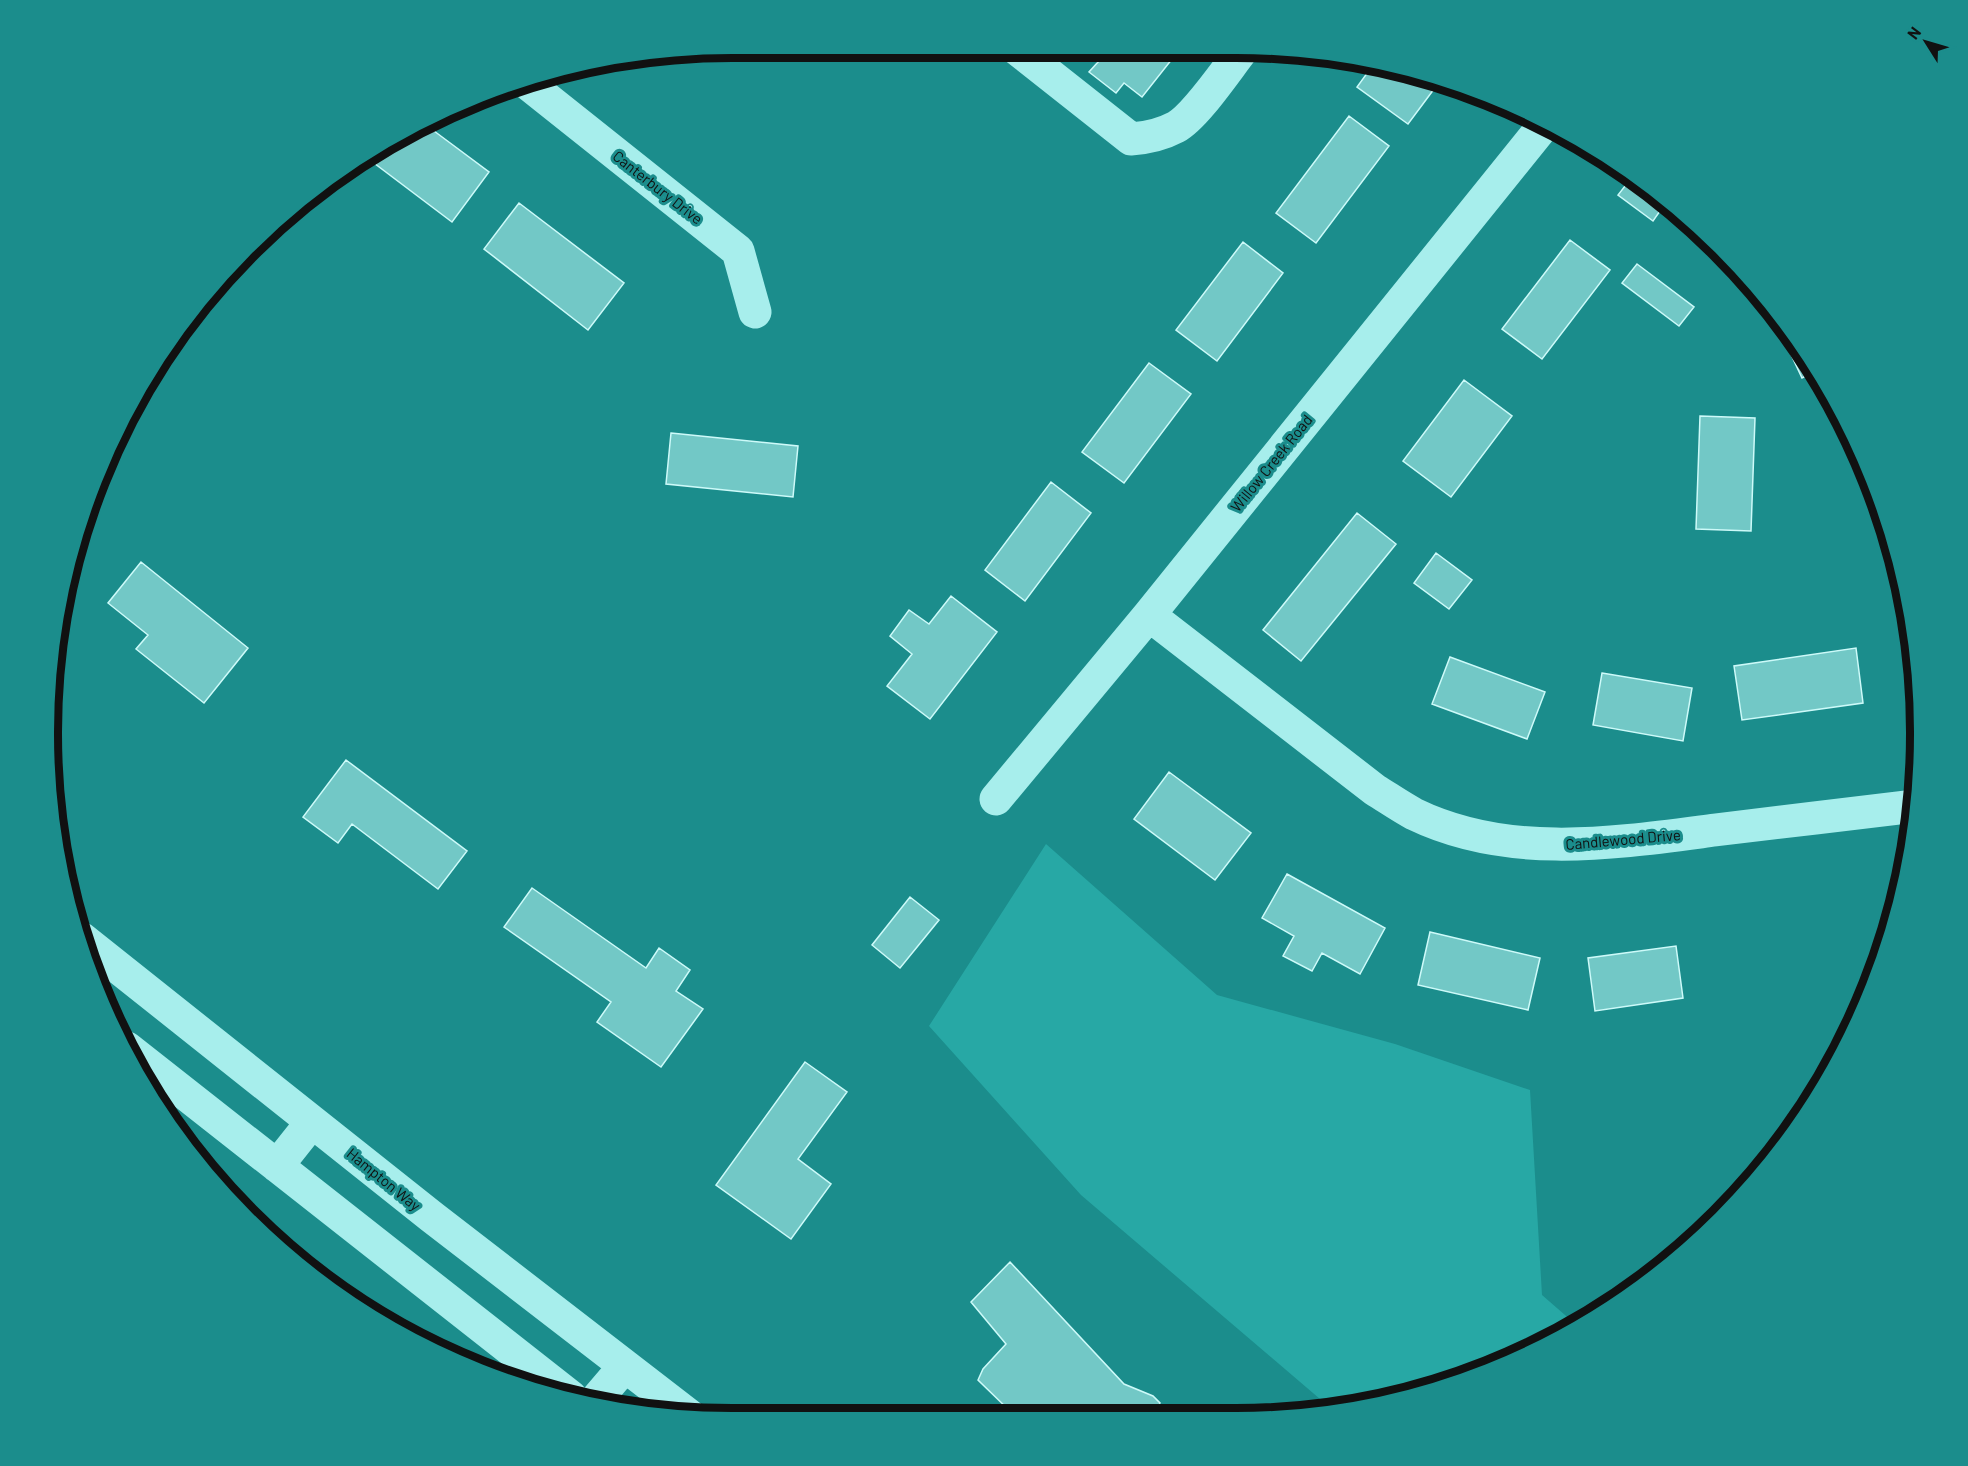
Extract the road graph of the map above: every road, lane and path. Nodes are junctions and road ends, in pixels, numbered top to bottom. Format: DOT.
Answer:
graph roads {
  1 [pos="1028,58"];
  2 [pos="1236,58"];
  3 [pos="534,88"];
  4 [pos="1539,131"];
  5 [pos="755,312"];
  6 [pos="1149,615"];
  7 [pos="996,799"];
  8 [pos="1905,807"];
  9 [pos="93,948"];
  10 [pos="144,1061"];
  11 [pos="312,1122"];
  12 [pos="277,1166"];
  13 [pos="624,1367"];
  14 [pos="554,1384"];
  15 [pos="600,1395"];
  16 [pos="675,1405"];
  1 -- 2 [label="street"];
  3 -- 5 [label="street, Canterbury Drive"];
  4 -- 6 [label="street, Willow Creek Road"];
  6 -- 7 [label="street, Willow Creek Road"];
  6 -- 8 [label="street, Candlewood Drive"];
  9 -- 11 [label="street, Hampton Way"];
  10 -- 12 [label="street"];
  11 -- 12 [label="street"];
  11 -- 13 [label="street, Hampton Way"];
  12 -- 14 [label="street"];
  13 -- 15 [label="street"];
  13 -- 16 [label="street, Hampton Way"];
}
